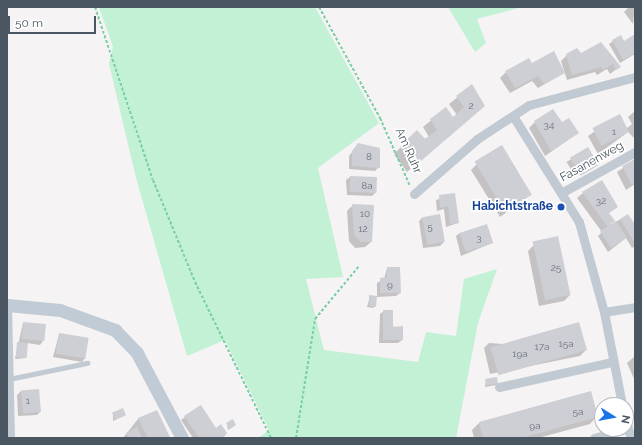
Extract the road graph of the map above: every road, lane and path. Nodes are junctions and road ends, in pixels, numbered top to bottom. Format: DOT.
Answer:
graph roads {
  1 [pos="95,7"];
  2 [pos="319,7"];
  3 [pos="635,77"];
  4 [pos="513,116"];
  5 [pos="635,152"];
  6 [pos="562,193"];
  7 [pos="414,194"];
  8 [pos="360,266"];
  9 [pos="7,305"];
  10 [pos="635,307"];
  11 [pos="604,312"];
  12 [pos="612,362"];
  13 [pos="87,363"];
  14 [pos="7,380"];
  15 [pos="499,387"];
  16 [pos="620,397"];
  17 [pos="9,433"];
  18 [pos="182,438"];
  19 [pos="271,438"];
  20 [pos="296,438"];
  1 -- 19 [label="path"];
  2 -- 7 [label="path, Am Ruhr"];
  3 -- 4 [label="street"];
  4 -- 6 [label="street"];
  4 -- 7 [label="street, Am Ruhr"];
  5 -- 6 [label="street, Fasanenweg"];
  6 -- 11 [label="street"];
  8 -- 20 [label="path"];
  9 -- 14 [label="street"];
  9 -- 18 [label="main road"];
  10 -- 11 [label="street"];
  11 -- 12 [label="street"];
  12 -- 15 [label="street"];
  12 -- 16 [label="street"];
  13 -- 14 [label="lane"];
  14 -- 17 [label="street"];
}
